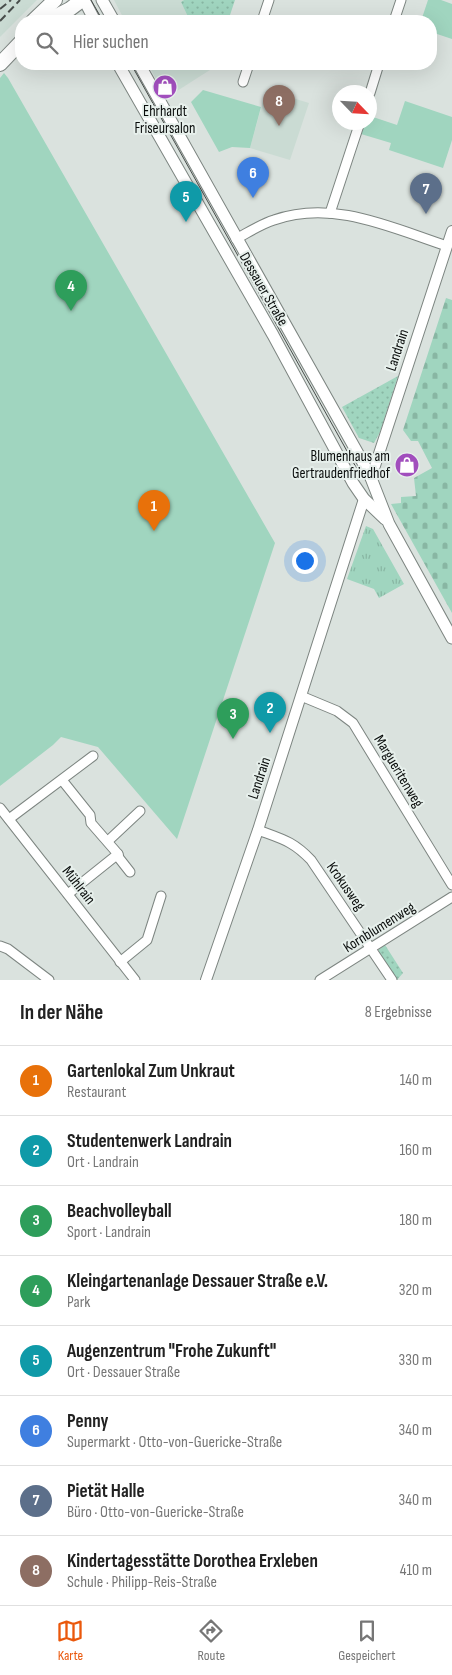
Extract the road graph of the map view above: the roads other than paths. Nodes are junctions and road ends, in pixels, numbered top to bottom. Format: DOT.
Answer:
graph roads {
  1 [pos="55,0"];
  2 [pos="83,0"];
  3 [pos="102,0"];
  4 [pos="269,0"];
  5 [pos="401,0"];
  6 [pos="39,15"];
  7 [pos="58,15"];
  8 [pos="92,15"];
  9 [pos="111,15"];
  10 [pos="264,15"];
  11 [pos="396,15"];
  12 [pos="15,38"];
  13 [pos="15,48"];
  14 [pos="0,54"];
  15 [pos="0,64"];
  16 [pos="121,70"];
  17 [pos="142,70"];
  18 [pos="247,70"];
  19 [pos="377,70"];
  20 [pos="243,82"];
  21 [pos="372,85"];
  22 [pos="357,130"];
  23 [pos="330,212"];
  24 [pos="452,231"];
  25 [pos="236,239"];
  26 [pos="447,246"];
  27 [pos="348,475"];
  28 [pos="371,478"];
  29 [pos="364,499"];
  30 [pos="389,524"];
  31 [pos="452,638"];
  32 [pos="301,696"];
  33 [pos="93,756"];
  34 [pos="62,780"];
  35 [pos="0,808"];
  36 [pos="140,811"];
  37 [pos="9,819"];
  38 [pos="258,830"];
  39 [pos="108,841"];
  40 [pos="118,854"];
  41 [pos="130,872"];
  42 [pos="452,885"];
  43 [pos="68,894"];
  44 [pos="161,896"];
  45 [pos="452,897"];
  46 [pos="0,946"];
  47 [pos="372,948"];
  48 [pos="120,962"];
  49 [pos="49,980"];
  50 [pos="135,980"];
  51 [pos="206,980"];
  52 [pos="320,980"];
  53 [pos="392,980"];
  1 -- 6 [label="main road"];
  2 -- 7 [label="main road"];
  2 -- 8 [label="main road"];
  3 -- 9 [label="main road"];
  4 -- 10 [label="street"];
  5 -- 11 [label="street"];
  12 -- 14 [label="main road"];
  13 -- 15 [label="main road"];
  16 -- 27 [label="main road, Dessauer Straße"];
  17 -- 25 [label="main road, Dessauer Straße"];
  18 -- 20 [label="street"];
  19 -- 21 [label="street"];
  22 -- 23 [label="street"];
  23 -- 25 [label="street"];
  23 -- 26 [label="street"];
  24 -- 26 [label="street, Landrain"];
  25 -- 28 [label="main road, Dessauer Straße"];
  26 -- 28 [label="street, Landrain"];
  27 -- 28 [label="main road"];
  27 -- 29 [label="main road, Dessauer Straße"];
  28 -- 29 [label="main road"];
  28 -- 30 [label="main road, Dessauer Straße"];
  29 -- 30 [label="main road, Dessauer Straße"];
  29 -- 32 [label="street, Landrain"];
  30 -- 31 [label="main road, Dessauer Straße"];
  32 -- 38 [label="street, Landrain"];
  32 -- 42 [label="street, Margueritenweg"];
  33 -- 34 [label="street"];
  34 -- 37 [label="street"];
  34 -- 39 [label="street"];
  35 -- 37 [label="street, Mühlrain"];
  36 -- 39 [label="street"];
  37 -- 43 [label="street, Mühlrain"];
  38 -- 47 [label="street, Krokusweg"];
  38 -- 51 [label="street, Landrain"];
  39 -- 40 [label="street"];
  40 -- 41 [label="street"];
  40 -- 43 [label="street"];
  43 -- 48 [label="street, Mühlrain"];
  44 -- 48 [label="street"];
  45 -- 47 [label="street, Kornblumenweg"];
  46 -- 49 [label="street"];
  47 -- 52 [label="street, Kornblumenweg"];
  47 -- 53 [label="street, Krokusweg"];
  48 -- 50 [label="street, Mühlrain"];
}
